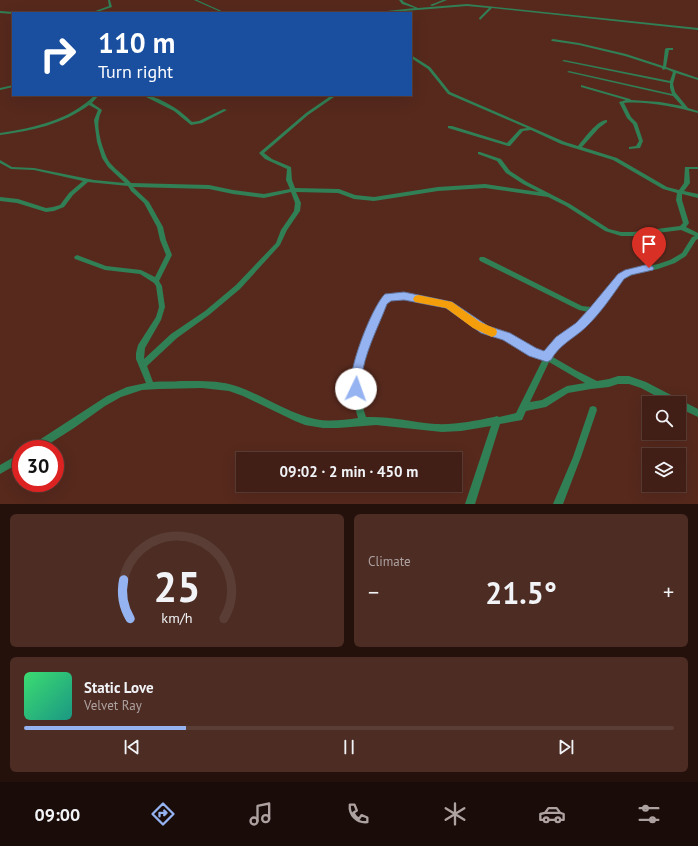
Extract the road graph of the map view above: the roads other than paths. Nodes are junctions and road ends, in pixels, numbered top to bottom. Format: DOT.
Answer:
graph roads {
  1 [pos="109,0"];
  2 [pos="195,0"];
  3 [pos="400,0"];
  4 [pos="446,1"];
  5 [pos="456,5"];
  6 [pos="212,8"];
  7 [pos="427,8"];
  8 [pos="491,8"];
  9 [pos="414,10"];
  10 [pos="1,12"];
  11 [pos="94,12"];
  12 [pos="211,12"];
  13 [pos="222,12"];
  14 [pos="384,12"];
  15 [pos="12,13"];
  16 [pos="480,19"];
  17 [pos="698,29"];
  18 [pos="553,40"];
  19 [pos="672,49"];
  20 [pos="412,57"];
  21 [pos="564,61"];
  22 [pos="664,69"];
  23 [pos="569,72"];
  24 [pos="675,72"];
  25 [pos="698,79"];
  26 [pos="671,82"];
  27 [pos="12,86"];
  28 [pos="582,86"];
  29 [pos="0,89"];
  30 [pos="673,95"];
  31 [pos="96,96"];
  32 [pos="146,96"];
  33 [pos="334,96"];
  34 [pos="634,102"];
  35 [pos="89,103"];
  36 [pos="686,108"];
  37 [pos="225,110"];
  38 [pos="698,112"];
  39 [pos="605,121"];
  40 [pos="450,127"];
  41 [pos="532,129"];
  42 [pos="0,134"];
  43 [pos="579,148"];
  44 [pos="631,148"];
  45 [pos="480,153"];
  46 [pos="0,161"];
  47 [pos="698,168"];
  48 [pos="86,181"];
  49 [pos="130,185"];
  50 [pos="293,190"];
  51 [pos="680,192"];
  52 [pos="552,196"];
  53 [pos="698,196"];
  54 [pos="0,199"];
  55 [pos="682,228"];
  56 [pos="698,236"];
  57 [pos="77,257"];
  58 [pos="482,259"];
  59 [pos="156,281"];
  60 [pos="597,306"];
  61 [pos="547,357"];
  62 [pos="143,365"];
  63 [pos="596,384"];
  64 [pos="151,386"];
  65 [pos="663,396"];
  66 [pos="524,407"];
  67 [pos="686,408"];
  68 [pos="593,410"];
  69 [pos="698,413"];
  70 [pos="497,420"];
  71 [pos="363,421"];
  72 [pos="46,440"];
  73 [pos="12,463"];
  74 [pos="0,470"];
  75 [pos="470,504"];
  76 [pos="558,504"];
  1 -- 11 [label="street"];
  2 -- 6 [label="street"];
  3 -- 9 [label="street"];
  4 -- 5 [label="street"];
  4 -- 7 [label="street"];
  5 -- 7 [label="street"];
  5 -- 8 [label="street"];
  6 -- 12 [label="street"];
  6 -- 13 [label="street"];
  7 -- 9 [label="street"];
  8 -- 16 [label="street"];
  8 -- 17 [label="street"];
  9 -- 14 [label="street"];
  10 -- 15 [label="street"];
  18 -- 22 [label="street"];
  19 -- 22 [label="street"];
  20 -- 41 [label="street"];
  21 -- 26 [label="street"];
  22 -- 24 [label="street"];
  23 -- 30 [label="street"];
  24 -- 25 [label="street"];
  24 -- 26 [label="street"];
  26 -- 30 [label="street"];
  27 -- 29 [label="street"];
  28 -- 34 [label="street"];
  30 -- 36 [label="street"];
  31 -- 35 [label="street"];
  32 -- 37 [label="street"];
  33 -- 50 [label="street"];
  34 -- 36 [label="street"];
  34 -- 44 [label="street"];
  35 -- 42 [label="street"];
  35 -- 49 [label="street"];
  36 -- 38 [label="street"];
  39 -- 43 [label="street"];
  40 -- 41 [label="street"];
  41 -- 43 [label="street"];
  43 -- 51 [label="street"];
  45 -- 52 [label="street"];
  46 -- 48 [label="street"];
  47 -- 51 [label="street"];
  48 -- 49 [label="street"];
  48 -- 54 [label="street"];
  49 -- 50 [label="street"];
  49 -- 59 [label="street"];
  50 -- 52 [label="street"];
  50 -- 62 [label="street"];
  51 -- 53 [label="street"];
  51 -- 55 [label="street"];
  52 -- 55 [label="street"];
  55 -- 56 [label="street"];
  56 -- 60 [label="street"];
  57 -- 59 [label="street"];
  58 -- 60 [label="street"];
  59 -- 62 [label="street"];
  60 -- 61 [label="street"];
  61 -- 63 [label="street"];
  61 -- 66 [label="street"];
  61 -- 71 [label="street"];
  62 -- 64 [label="street"];
  63 -- 65 [label="street"];
  63 -- 66 [label="street"];
  64 -- 71 [label="street"];
  64 -- 72 [label="street"];
  66 -- 70 [label="street"];
  67 -- 69 [label="street"];
  68 -- 76 [label="street"];
  70 -- 71 [label="street"];
  70 -- 75 [label="street"];
  73 -- 74 [label="street"];
}
